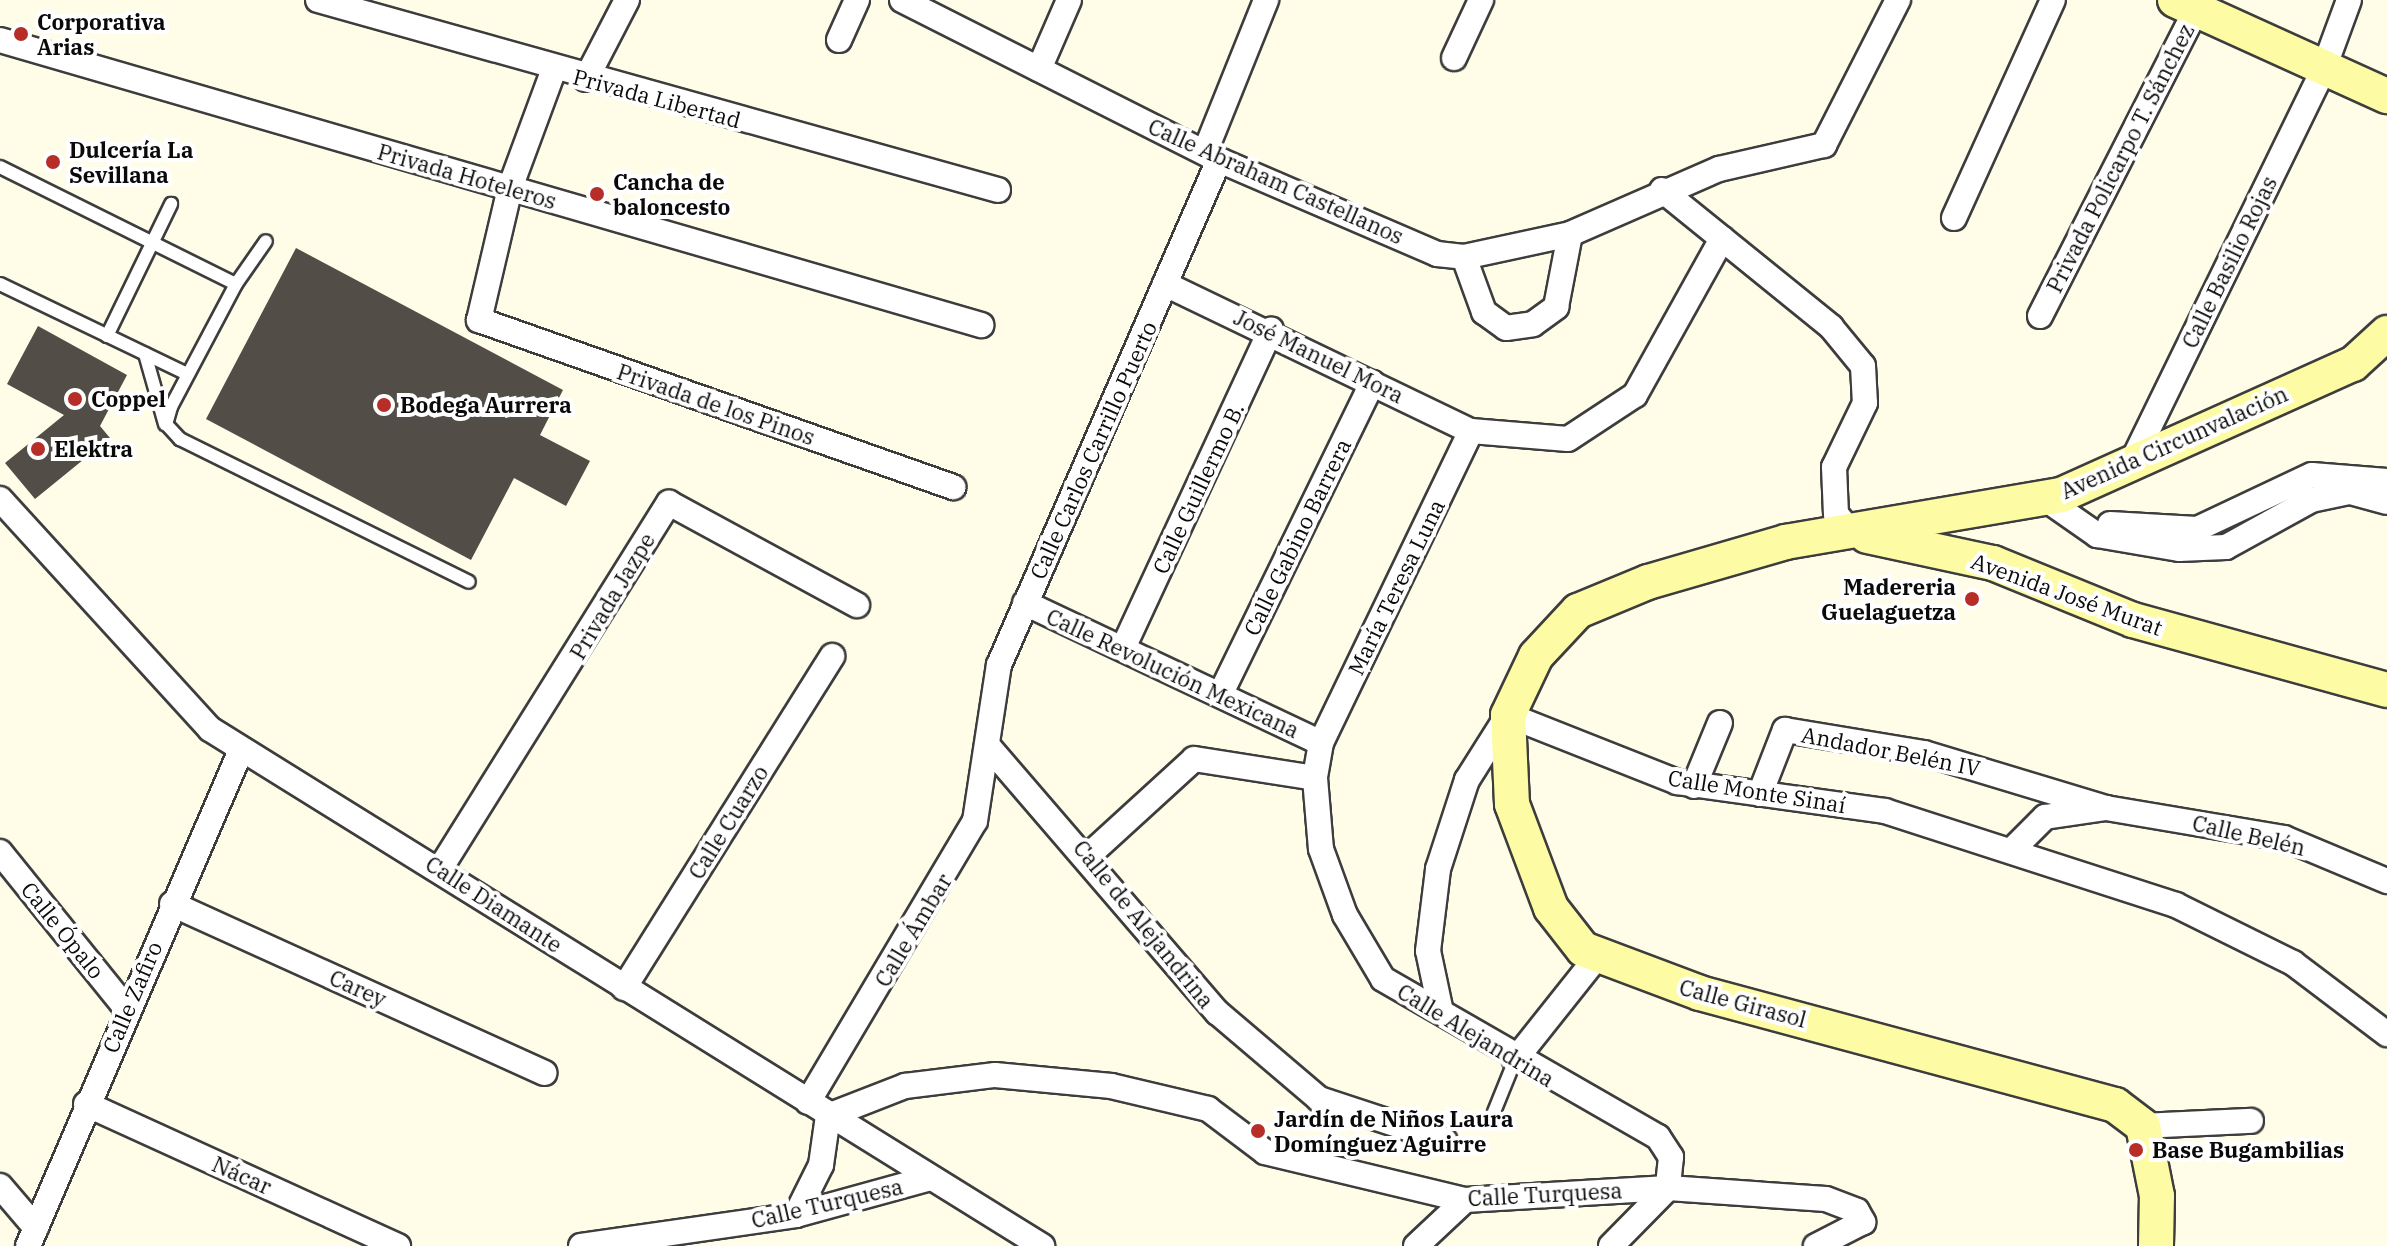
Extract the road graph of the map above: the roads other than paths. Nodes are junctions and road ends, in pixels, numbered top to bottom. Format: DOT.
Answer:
graph roads {
  1 [pos="318,0"];
  2 [pos="627,0"];
  3 [pos="857,0"];
  4 [pos="902,0"];
  5 [pos="1069,0"];
  6 [pos="1266,0"];
  7 [pos="1481,0"];
  8 [pos="1898,0"];
  9 [pos="2053,0"];
  10 [pos="2349,0"];
  11 [pos="2191,3"];
  12 [pos="0,40"];
  13 [pos="839,40"];
  14 [pos="1454,58"];
  15 [pos="2324,68"];
  16 [pos="554,69"];
  17 [pos="1039,69"];
  18 [pos="586,79"];
  19 [pos="2387,96"];
  20 [pos="1212,156"];
  21 [pos="0,167"];
  22 [pos="510,188"];
  23 [pos="998,190"];
  24 [pos="1662,190"];
  25 [pos="171,204"];
  26 [pos="1954,218"];
  27 [pos="1570,234"];
  28 [pos="1722,239"];
  29 [pos="266,241"];
  30 [pos="154,244"];
  31 [pos="1464,257"];
  32 [pos="0,284"];
  33 [pos="236,284"];
  34 [pos="1165,284"];
  35 [pos="2040,316"];
  36 [pos="981,325"];
  37 [pos="1271,330"];
  38 [pos="2387,333"];
  39 [pos="107,336"];
  40 [pos="145,354"];
  41 [pos="187,374"];
  42 [pos="1372,383"];
  43 [pos="166,424"];
  44 [pos="1471,431"];
  45 [pos="2135,456"];
  46 [pos="2387,481"];
  47 [pos="953,487"];
  48 [pos="2053,496"];
  49 [pos="0,499"];
  50 [pos="2387,502"];
  51 [pos="1852,533"];
  52 [pos="469,582"];
  53 [pos="1025,603"];
  54 [pos="857,605"];
  55 [pos="1124,646"];
  56 [pos="832,656"];
  57 [pos="2387,690"];
  58 [pos="1222,691"];
  59 [pos="1508,715"];
  60 [pos="1720,723"];
  61 [pos="1321,743"];
  62 [pos="988,746"];
  63 [pos="241,750"];
  64 [pos="1315,778"];
  65 [pos="1694,786"];
  66 [pos="1760,794"];
  67 [pos="2106,808"];
  68 [pos="2012,850"];
  69 [pos="0,852"];
  70 [pos="1089,855"];
  71 [pos="440,869"];
  72 [pos="2387,881"];
  73 [pos="172,904"];
  74 [pos="1596,958"];
  75 [pos="624,988"];
  76 [pos="126,1008"];
  77 [pos="1441,1012"];
  78 [pos="2387,1034"];
  79 [pos="1515,1060"];
  80 [pos="544,1073"];
  81 [pos="86,1104"];
  82 [pos="818,1109"];
  83 [pos="1494,1112"];
  84 [pos="2251,1121"];
  85 [pos="2143,1126"];
  86 [pos="1444,1140"];
  87 [pos="930,1178"];
  88 [pos="0,1186"];
  89 [pos="1668,1188"];
  90 [pos="1465,1200"];
  91 [pos="796,1215"];
  92 [pos="32,1237"];
  93 [pos="398,1246"];
  94 [pos="581,1246"];
  95 [pos="1042,1246"];
  96 [pos="1416,1246"];
  97 [pos="1611,1246"];
  98 [pos="1816,1246"];
  99 [pos="2156,1246"];
  1 -- 16 [label="street, Privada Libertad"];
  2 -- 18 [label="street"];
  3 -- 13 [label="street"];
  4 -- 17 [label="street, Calle Abraham Castellanos"];
  5 -- 17 [label="street"];
  6 -- 20 [label="street, Calle Carlos Carrillo Puerto"];
  7 -- 14 [label="street"];
  8 -- 24 [label="street, Calle Abraham Castellanos"];
  9 -- 26 [label="street"];
  10 -- 15 [label="street, Calle Basilio Rojas"];
  11 -- 15 [label="street"];
  11 -- 35 [label="street, Privada Policarpo T. Sánchez"];
  12 -- 22 [label="street, Privada Hoteleros"];
  15 -- 19 [label="street"];
  15 -- 45 [label="street, Calle Basilio Rojas"];
  16 -- 18 [label="street, Privada Libertad"];
  16 -- 22 [label="street"];
  17 -- 20 [label="street, Calle Abraham Castellanos"];
  18 -- 23 [label="street, Privada Libertad"];
  20 -- 31 [label="street, Calle Abraham Castellanos"];
  20 -- 34 [label="street, Calle Carlos Carrillo Puerto"];
  21 -- 30 [label="lane"];
  22 -- 36 [label="street, Privada Hoteleros"];
  22 -- 47 [label="street, Privada de los Pinos"];
  24 -- 27 [label="street, Calle Abraham Castellanos"];
  24 -- 28 [label="street"];
  25 -- 30 [label="lane"];
  27 -- 31 [label="street, Calle Abraham Castellanos"];
  27 -- 31 [label="street"];
  28 -- 44 [label="street"];
  28 -- 51 [label="street"];
  29 -- 33 [label="lane"];
  30 -- 33 [label="lane"];
  30 -- 39 [label="lane"];
  32 -- 39 [label="lane"];
  33 -- 41 [label="lane"];
  34 -- 37 [label="street, José Manuel Mora"];
  34 -- 53 [label="street, Calle Carlos Carrillo Puerto"];
  37 -- 42 [label="street, José Manuel Mora"];
  37 -- 55 [label="street, Calle Guillermo B."];
  38 -- 45 [label="street, Avenida Circunvalación"];
  39 -- 40 [label="lane"];
  40 -- 41 [label="lane"];
  40 -- 43 [label="lane"];
  41 -- 43 [label="lane"];
  42 -- 44 [label="street, José Manuel Mora"];
  42 -- 58 [label="street, Calle Gabino Barrera"];
  43 -- 52 [label="lane"];
  44 -- 61 [label="street, María Teresa Luna"];
  45 -- 48 [label="street, Avenida Circunvalación"];
  46 -- 48 [label="street"];
  48 -- 50 [label="street"];
  48 -- 51 [label="street, Avenida Circunvalación"];
  49 -- 63 [label="street, Calle Diamante"];
  51 -- 57 [label="street, Avenida José Murat"];
  51 -- 59 [label="street, Avenida Circunvalación"];
  53 -- 55 [label="street, Calle Revolución Mexicana"];
  53 -- 62 [label="street, Calle Carlos Carrillo Puerto"];
  54 -- 71 [label="street, Privada Jazpe"];
  55 -- 58 [label="street, Calle Revolución Mexicana"];
  56 -- 75 [label="street, Calle Cuarzo"];
  58 -- 61 [label="street, Calle Revolución Mexicana"];
  59 -- 65 [label="street, Calle Monte Sinaí"];
  59 -- 74 [label="street, Calle Girasol"];
  59 -- 77 [label="street"];
  60 -- 65 [label="street"];
  61 -- 64 [label="street, Calle Alejandrina"];
  62 -- 70 [label="street, Calle de Alejandrina"];
  62 -- 82 [label="street, Calle Ámbar"];
  63 -- 71 [label="street, Calle Diamante"];
  63 -- 73 [label="street, Calle Zafiro"];
  64 -- 70 [label="street"];
  64 -- 77 [label="street, Calle Alejandrina"];
  65 -- 66 [label="street, Calle Monte Sinaí"];
  66 -- 67 [label="street, Andador Belén IV"];
  66 -- 68 [label="street, Calle Monte Sinaí"];
  67 -- 68 [label="street"];
  67 -- 72 [label="street, Calle Belén"];
  68 -- 78 [label="street, Calle Monte Sinaí"];
  69 -- 76 [label="street, Calle Ópalo"];
  70 -- 86 [label="street, Calle de Alejandrina"];
  71 -- 75 [label="street, Calle Diamante"];
  73 -- 76 [label="street, Calle Zafiro"];
  73 -- 80 [label="street, Carey"];
  74 -- 79 [label="street"];
  74 -- 85 [label="street, Calle Girasol"];
  75 -- 82 [label="street, Calle Diamante"];
  76 -- 81 [label="street, Calle Zafiro"];
  77 -- 79 [label="street, Calle Alejandrina"];
  79 -- 83 [label="lane"];
  79 -- 89 [label="street, Calle Alejandrina"];
  81 -- 92 [label="street, Calle Zafiro"];
  81 -- 93 [label="street, Nácar"];
  82 -- 87 [label="street, Calle Diamante"];
  82 -- 90 [label="street, Calle Turquesa"];
  82 -- 91 [label="street"];
  84 -- 85 [label="street"];
  85 -- 99 [label="street"];
  87 -- 91 [label="street, Calle Turquesa"];
  87 -- 95 [label="street, Calle Diamante"];
  88 -- 92 [label="street"];
  89 -- 90 [label="street, Calle Turquesa"];
  89 -- 97 [label="street"];
  89 -- 98 [label="street, Calle Turquesa"];
  90 -- 96 [label="street"];
  91 -- 94 [label="street, Calle Turquesa"];
}
